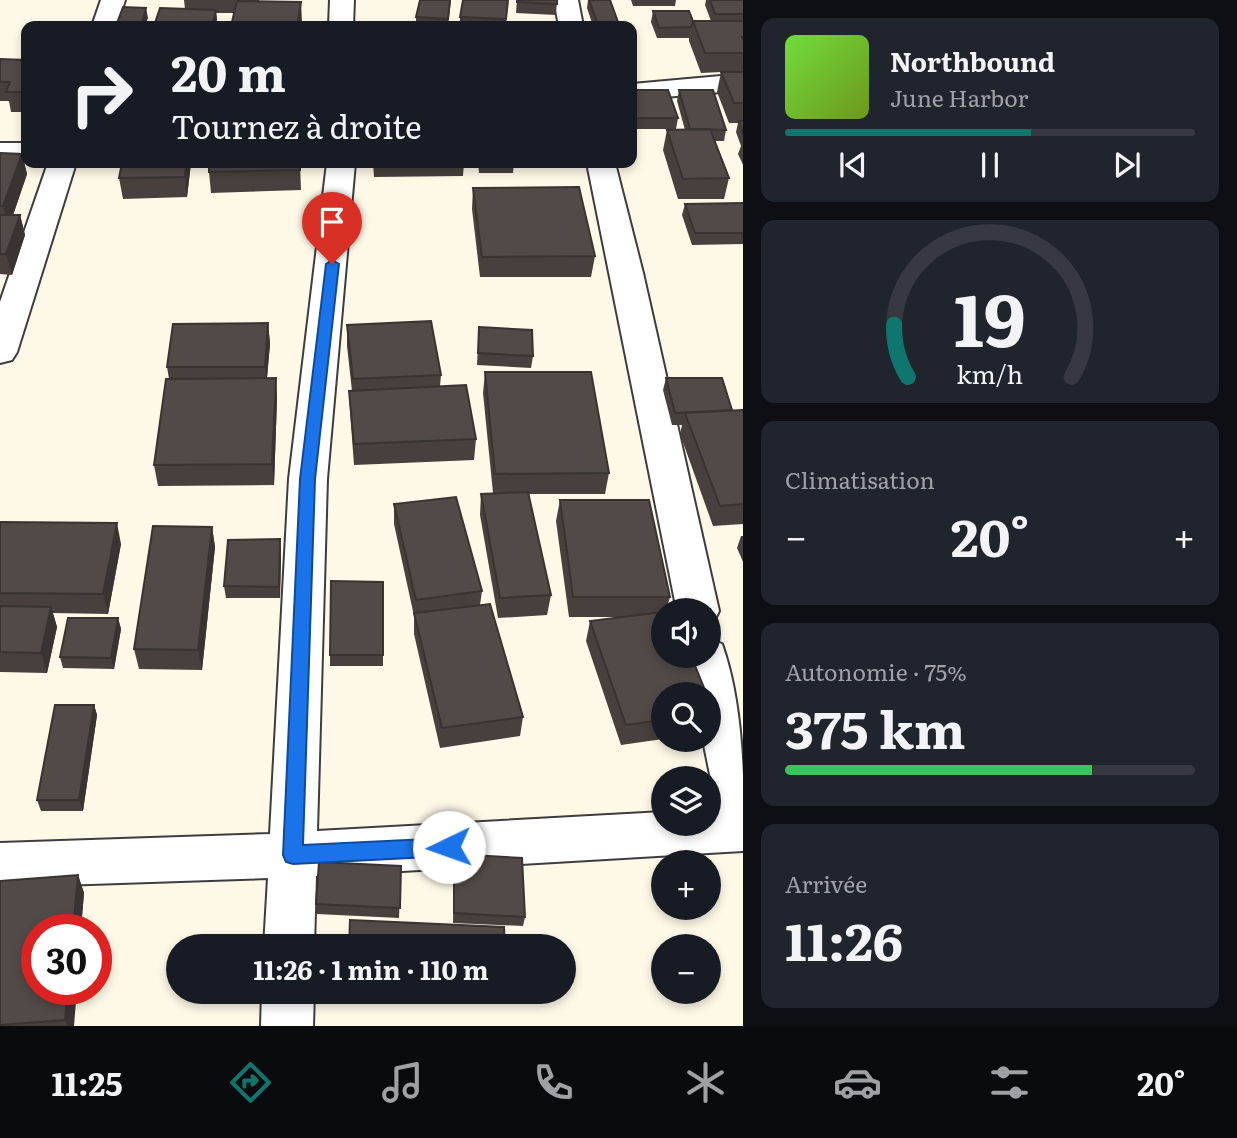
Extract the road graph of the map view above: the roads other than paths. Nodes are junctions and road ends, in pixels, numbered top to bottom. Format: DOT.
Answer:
graph roads {
  1 [pos="113,0"];
  2 [pos="342,0"];
  3 [pos="566,0"];
  4 [pos="107,21"];
  5 [pos="341,21"];
  6 [pos="570,21"];
  7 [pos="743,82"];
  8 [pos="637,92"];
  9 [pos="21,151"];
  10 [pos="0,152"];
  11 [pos="60,168"];
  12 [pos="341,168"];
  13 [pos="602,168"];
  14 [pos="0,352"];
  15 [pos="695,598"];
  16 [pos="710,668"];
  17 [pos="743,823"];
  18 [pos="743,828"];
  19 [pos="293,855"];
  20 [pos="0,865"];
  21 [pos="290,934"];
  22 [pos="287,1004"];
  23 [pos="286,1026"];
  1 -- 4 [label="street"];
  2 -- 5 [label="street"];
  3 -- 6 [label="street"];
  7 -- 8 [label="street"];
  9 -- 10 [label="street"];
  11 -- 14 [label="street"];
  12 -- 19 [label="street"];
  13 -- 15 [label="street"];
  16 -- 17 [label="street"];
  18 -- 19 [label="street"];
  19 -- 20 [label="street"];
  19 -- 21 [label="street"];
  22 -- 23 [label="street"];
}
